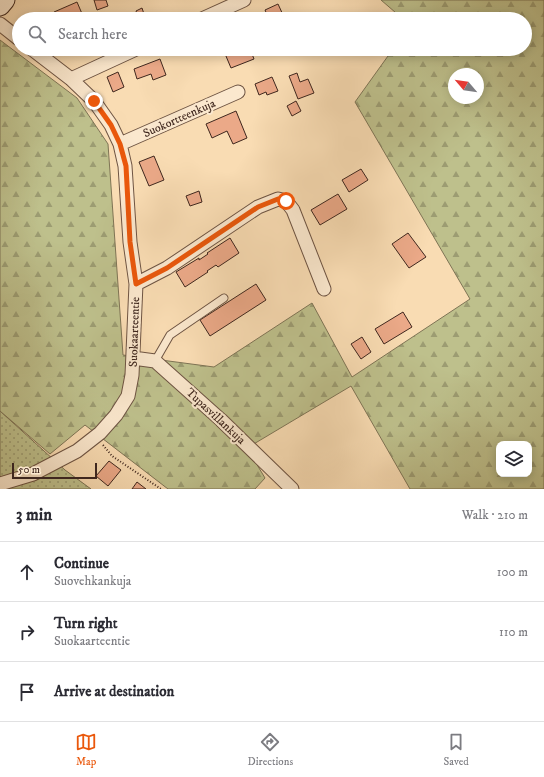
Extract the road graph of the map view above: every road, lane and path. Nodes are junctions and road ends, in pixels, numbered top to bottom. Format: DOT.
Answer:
graph roads {
  1 [pos="5,0"];
  2 [pos="244,0"];
  3 [pos="0,6"];
  4 [pos="217,12"];
  5 [pos="0,24"];
  6 [pos="12,33"];
  7 [pos="41,56"];
  8 [pos="121,56"];
  9 [pos="71,79"];
  10 [pos="238,92"];
  11 [pos="120,144"];
  12 [pos="136,284"];
  13 [pos="324,288"];
  14 [pos="224,298"];
  15 [pos="133,358"];
  16 [pos="155,361"];
  17 [pos="96,436"];
  18 [pos="0,484"];
  19 [pos="160,489"];
  20 [pos="292,489"];
  1 -- 3 [label="main road"];
  2 -- 4 [label="street"];
  5 -- 6 [label="street"];
  7 -- 9 [label="street, Suokaarteentie"];
  8 -- 9 [label="street"];
  9 -- 11 [label="street, Suokaarteentie"];
  10 -- 11 [label="street, Suokortteenkuja"];
  11 -- 12 [label="street, Suokaarteentie"];
  12 -- 13 [label="street"];
  12 -- 15 [label="street, Suokaarteentie"];
  14 -- 16 [label="lane"];
  15 -- 16 [label="street"];
  15 -- 17 [label="street, Suokaarteentie"];
  16 -- 20 [label="street, Tupasvillankuja"];
  17 -- 18 [label="street, Suokaarteentie"];
  17 -- 19 [label="path"];
}
